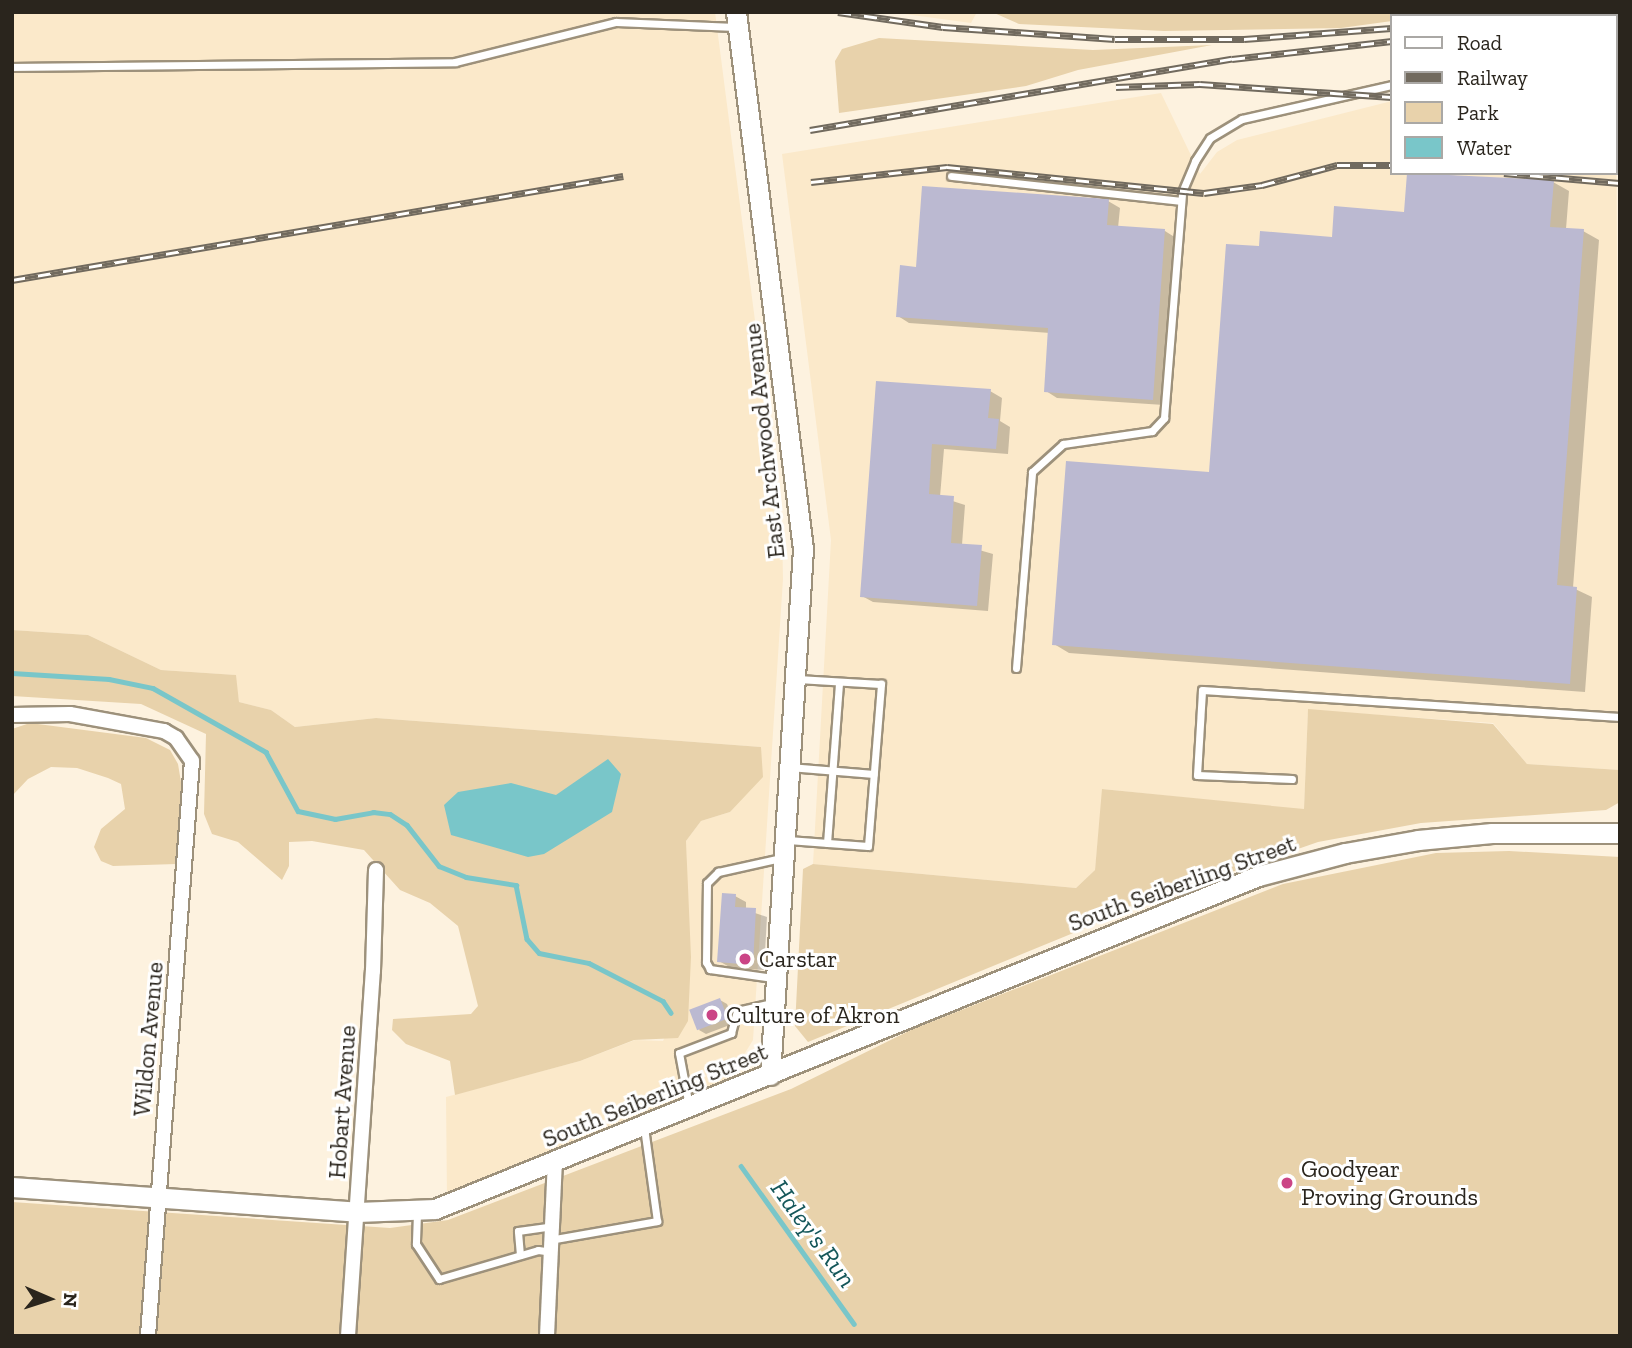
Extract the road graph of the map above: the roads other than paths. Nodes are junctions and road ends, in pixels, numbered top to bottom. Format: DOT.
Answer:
graph roads {
  1 [pos="737,20"];
  2 [pos="12,67"];
  3 [pos="1390,85"];
  4 [pos="951,176"];
  5 [pos="1181,201"];
  6 [pos="1016,668"];
  7 [pos="795,679"];
  8 [pos="839,682"];
  9 [pos="12,715"];
  10 [pos="1620,717"];
  11 [pos="789,767"];
  12 [pos="832,770"];
  13 [pos="874,774"];
  14 [pos="1292,779"];
  15 [pos="1620,833"];
  16 [pos="827,843"];
  17 [pos="783,849"];
  18 [pos="376,870"];
  19 [pos="773,978"];
  20 [pos="771,1003"];
  21 [pos="769,1075"];
  22 [pos="690,1107"];
  23 [pos="644,1126"];
  24 [pos="555,1163"];
  25 [pos="12,1187"];
  26 [pos="158,1197"];
  27 [pos="358,1212"];
  28 [pos="416,1213"];
  29 [pos="555,1239"];
  30 [pos="520,1255"];
  31 [pos="148,1336"];
  32 [pos="348,1336"];
  33 [pos="547,1336"];
  1 -- 2 [label="lane"];
  1 -- 7 [label="main road, East Archwood Avenue"];
  3 -- 5 [label="lane"];
  4 -- 5 [label="lane"];
  5 -- 6 [label="lane"];
  7 -- 8 [label="lane"];
  7 -- 11 [label="main road, East Archwood Avenue"];
  8 -- 12 [label="lane"];
  8 -- 13 [label="lane"];
  9 -- 26 [label="street, Wildon Avenue"];
  10 -- 14 [label="lane"];
  11 -- 12 [label="lane"];
  11 -- 17 [label="main road, East Archwood Avenue"];
  12 -- 13 [label="lane"];
  12 -- 16 [label="lane"];
  13 -- 16 [label="lane"];
  15 -- 21 [label="main road, South Seiberling Street"];
  16 -- 17 [label="lane"];
  17 -- 19 [label="main road, East Archwood Avenue"];
  17 -- 19 [label="lane"];
  18 -- 27 [label="street, Hobart Avenue"];
  19 -- 20 [label="main road, East Archwood Avenue"];
  20 -- 21 [label="main road, East Archwood Avenue"];
  20 -- 22 [label="lane"];
  21 -- 22 [label="main road, South Seiberling Street"];
  22 -- 23 [label="main road, South Seiberling Street"];
  23 -- 24 [label="main road, South Seiberling Street"];
  23 -- 29 [label="lane"];
  24 -- 28 [label="main road, South Seiberling Street"];
  24 -- 29 [label="street"];
  25 -- 26 [label="main road, South Seiberling Street"];
  26 -- 27 [label="main road, South Seiberling Street"];
  26 -- 31 [label="street, Wildon Avenue"];
  27 -- 28 [label="main road, South Seiberling Street"];
  27 -- 32 [label="street, Hobart Avenue"];
  28 -- 30 [label="lane"];
  29 -- 30 [label="lane"];
  29 -- 30 [label="lane"];
  29 -- 33 [label="street"];
}
